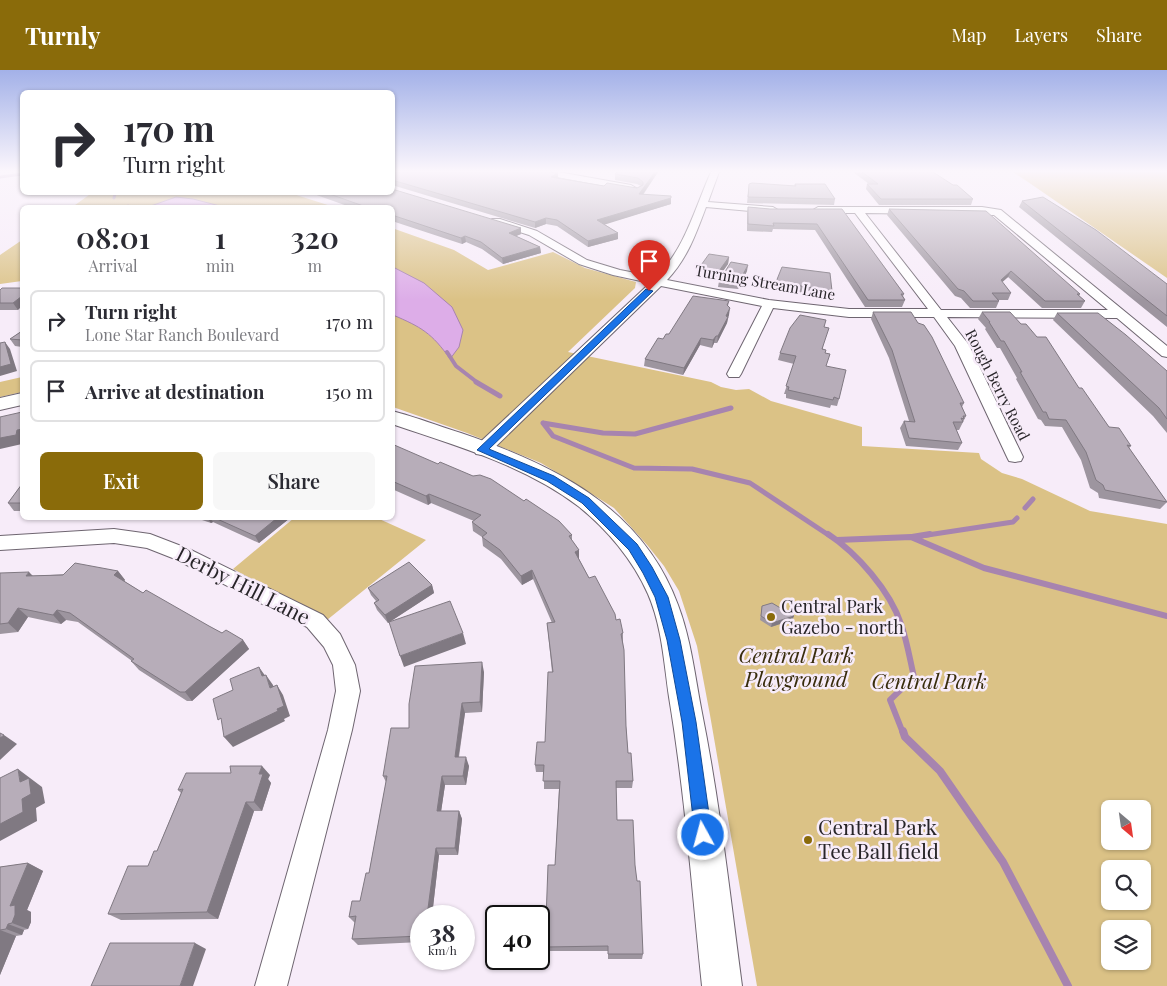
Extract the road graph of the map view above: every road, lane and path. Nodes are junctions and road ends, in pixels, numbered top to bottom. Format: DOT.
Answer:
graph roads {
  1 [pos="698,215"];
  2 [pos="862,215"];
  3 [pos="1000,215"];
  4 [pos="486,218"];
  5 [pos="660,281"];
  6 [pos="769,304"];
  7 [pos="938,314"];
  8 [pos="1119,314"];
  9 [pos="1167,353"];
  10 [pos="734,374"];
  11 [pos="20,399"];
  12 [pos="0,404"];
  13 [pos="395,418"];
  14 [pos="482,450"];
  15 [pos="1015,457"];
  16 [pos="0,544"];
  17 [pos="271,986"];
  18 [pos="722,986"];
  1 -- 5 [label="street"];
  2 -- 7 [label="street, Rough Berry Road"];
  3 -- 8 [label="street"];
  4 -- 5 [label="street, Turning Stream Lane"];
  5 -- 6 [label="street, Turning Stream Lane"];
  5 -- 14 [label="street"];
  6 -- 7 [label="street, Turning Stream Lane"];
  6 -- 10 [label="street"];
  7 -- 8 [label="street, Turning Stream Lane"];
  7 -- 15 [label="street, Rough Berry Road"];
  8 -- 9 [label="street"];
  11 -- 12 [label="street"];
  13 -- 14 [label="street"];
  14 -- 18 [label="street"];
  16 -- 17 [label="street, Derby Hill Lane"];
}
